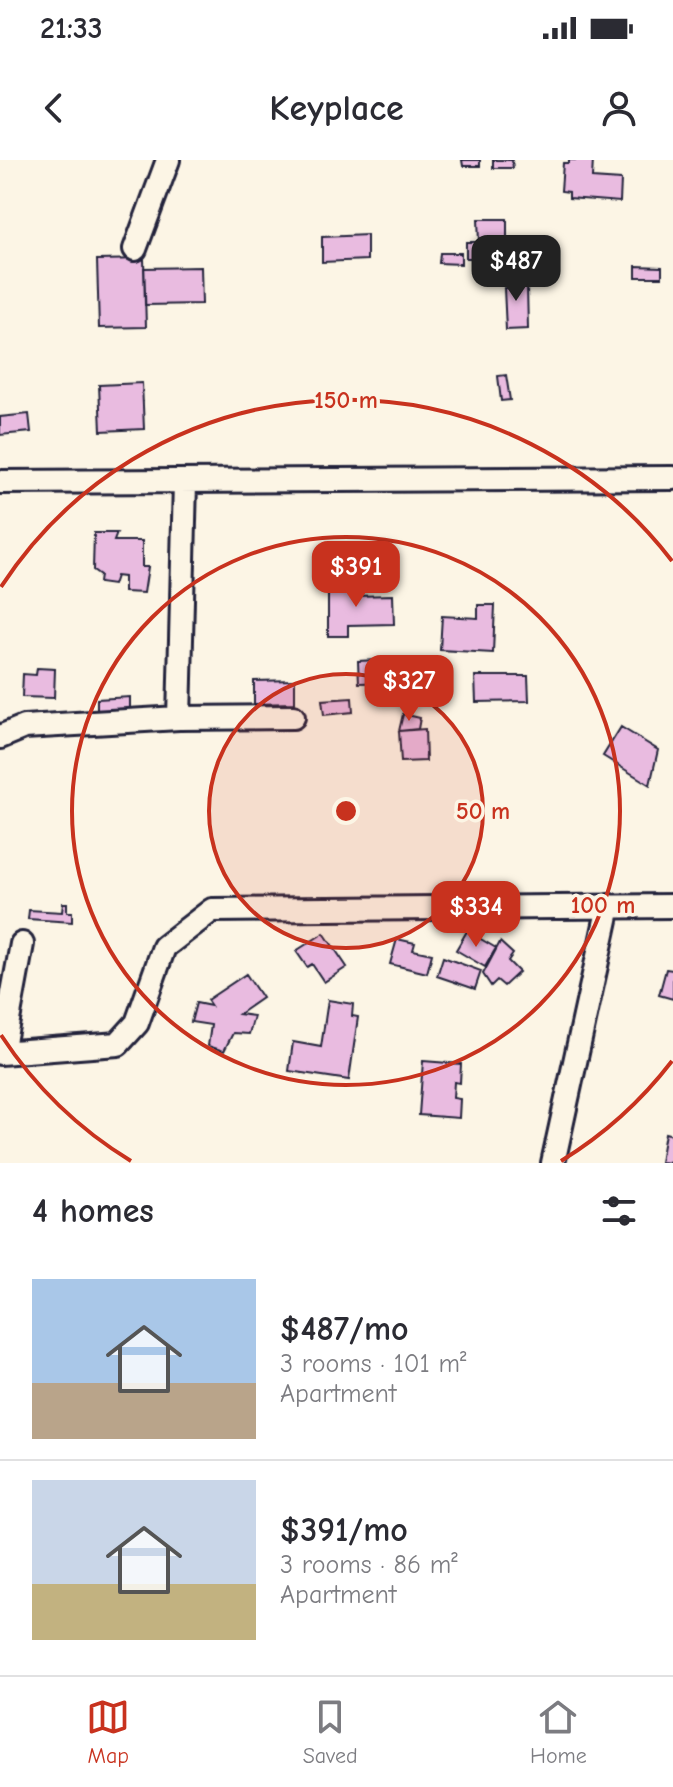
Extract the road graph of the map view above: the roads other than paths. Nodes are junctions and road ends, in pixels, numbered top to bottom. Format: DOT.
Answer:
graph roads {
  1 [pos="168,160"];
  2 [pos="135,249"];
  3 [pos="673,478"];
  4 [pos="0,482"];
  5 [pos="185,482"];
  6 [pos="293,717"];
  7 [pos="179,718"];
  8 [pos="0,737"];
  9 [pos="609,906"];
  10 [pos="673,906"];
  11 [pos="22,944"];
  12 [pos="1,1053"];
  13 [pos="553,1163"];
  1 -- 2 [label="street"];
  3 -- 5 [label="street"];
  4 -- 5 [label="street"];
  5 -- 7 [label="street"];
  6 -- 7 [label="street"];
  7 -- 8 [label="street"];
  9 -- 10 [label="street"];
  9 -- 12 [label="street"];
  9 -- 13 [label="street"];
  11 -- 12 [label="street"];
}
